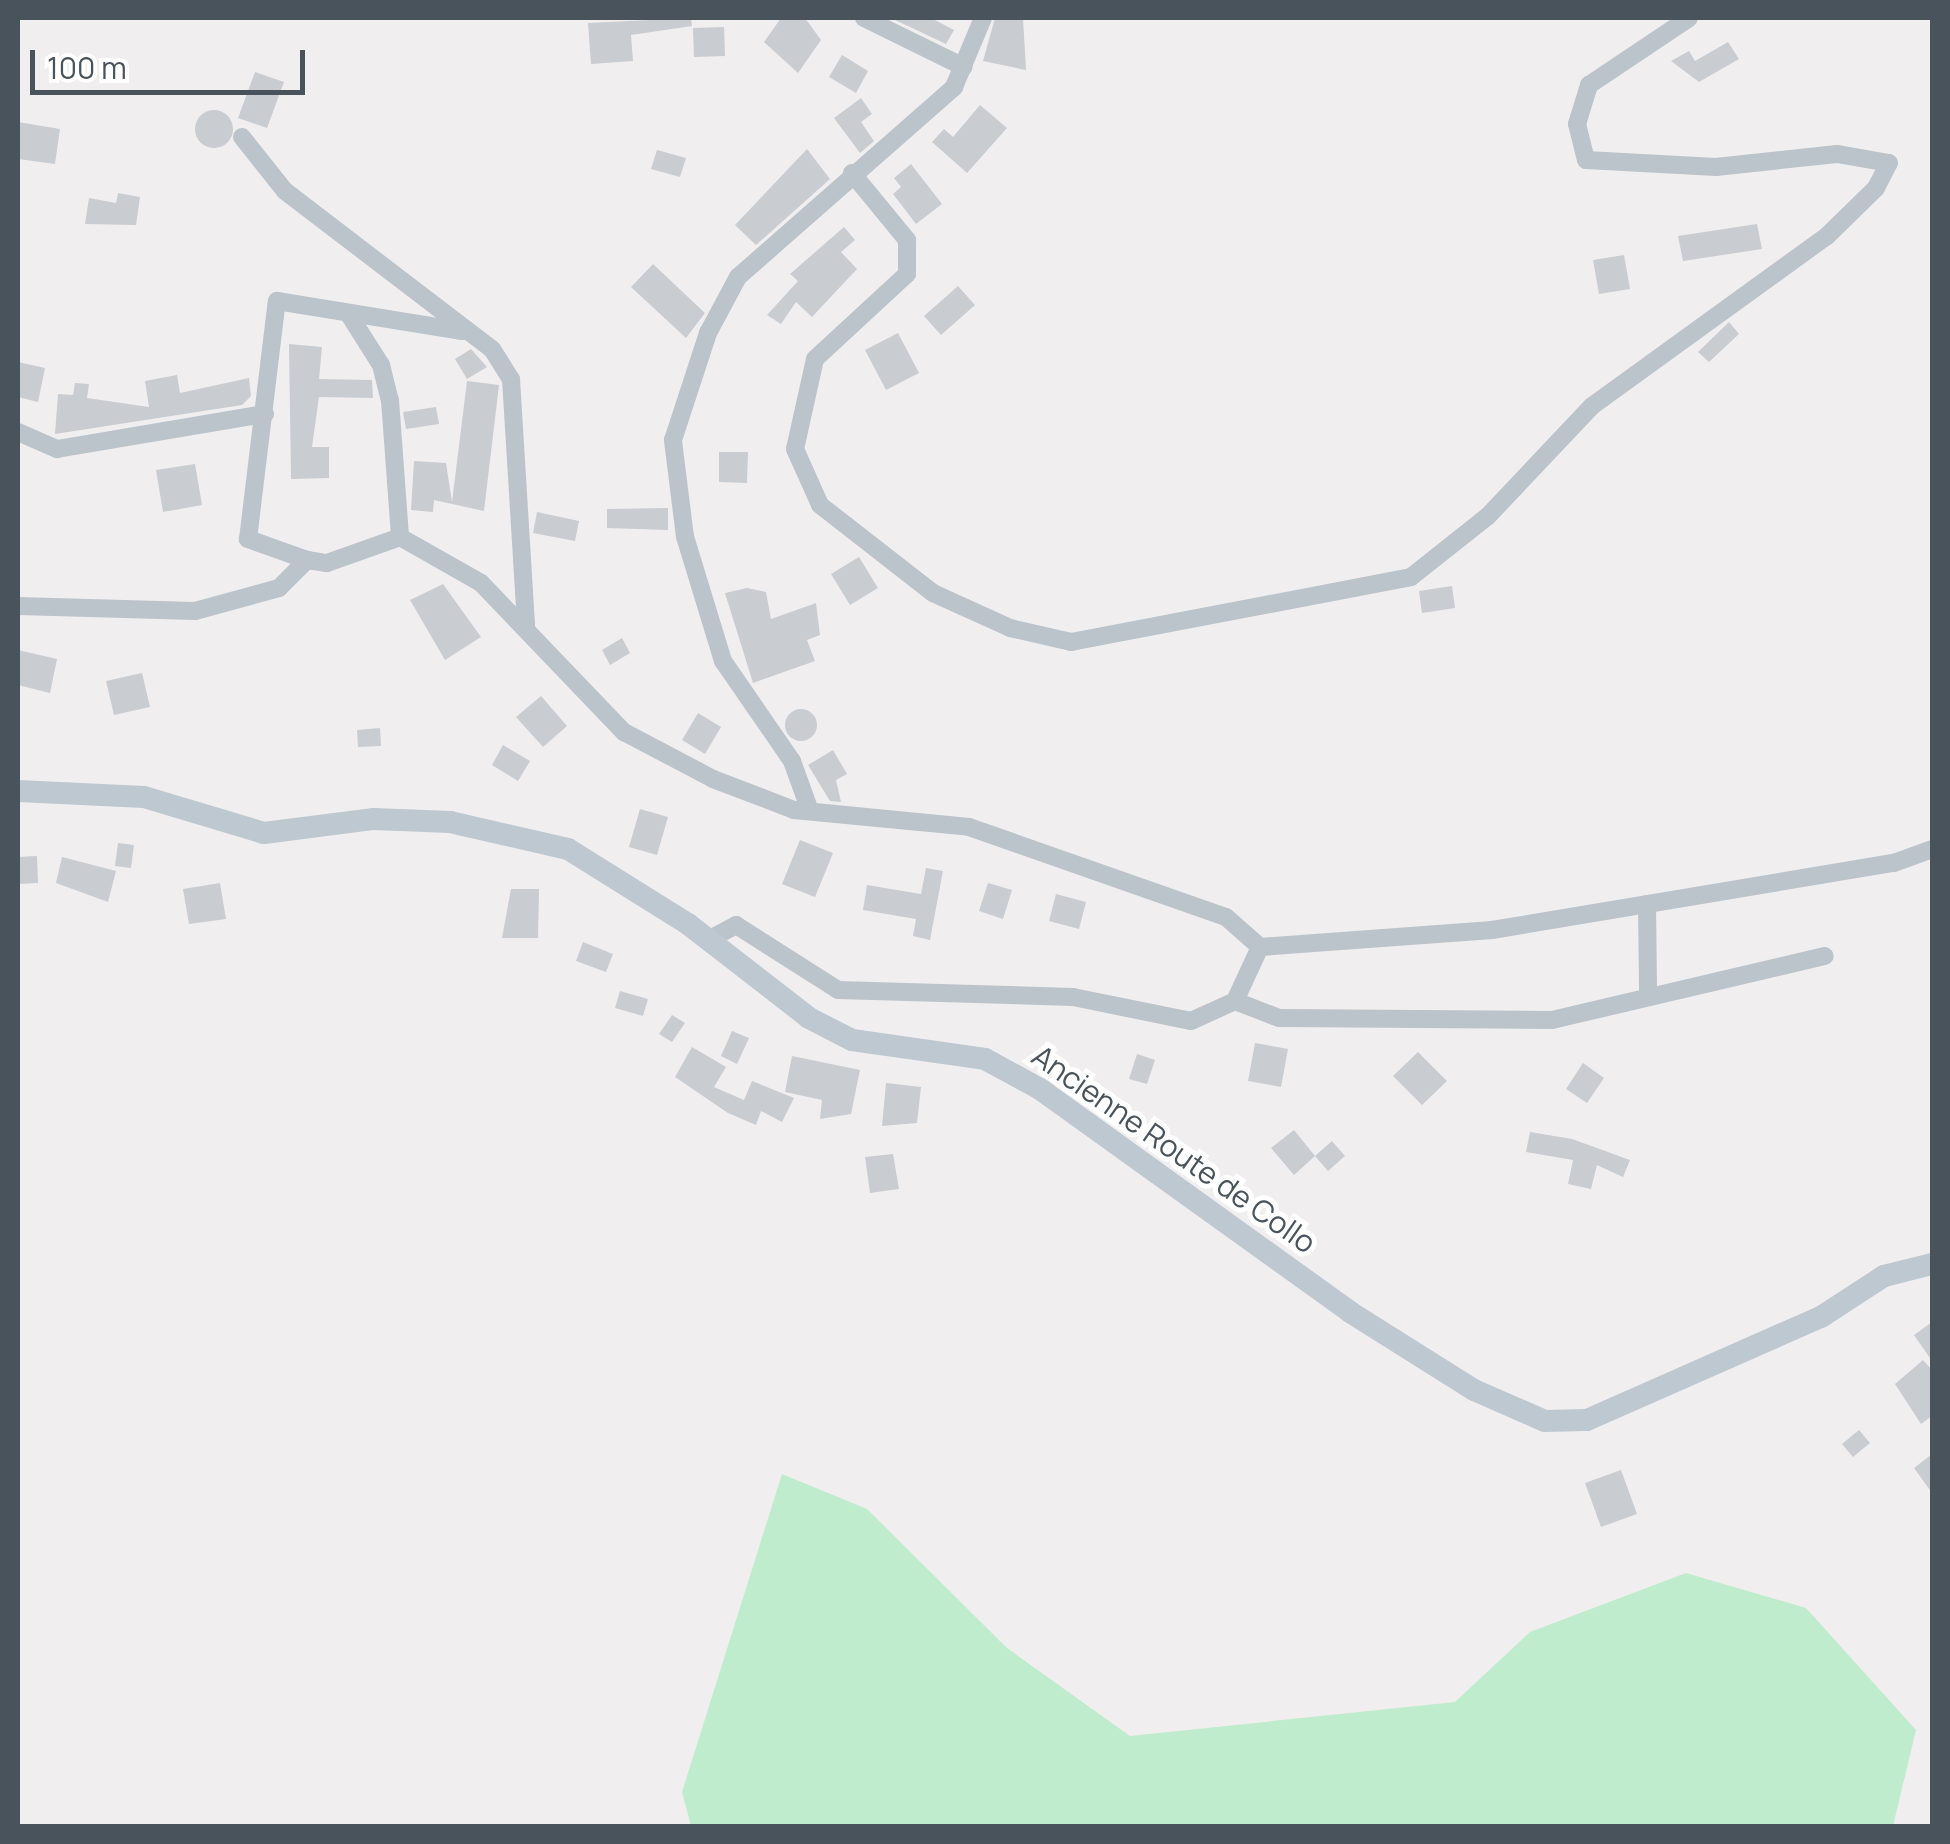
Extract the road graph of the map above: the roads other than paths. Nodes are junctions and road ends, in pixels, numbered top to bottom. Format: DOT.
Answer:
graph roads {
  1 [pos="864,18"];
  2 [pos="983,18"];
  3 [pos="1689,18"];
  4 [pos="964,67"];
  5 [pos="242,138"];
  6 [pos="852,173"];
  7 [pos="348,313"];
  8 [pos="466,332"];
  9 [pos="264,414"];
  10 [pos="18,432"];
  11 [pos="400,537"];
  12 [pos="307,560"];
  13 [pos="18,606"];
  14 [pos="526,627"];
  15 [pos="18,791"];
  16 [pos="810,811"];
  17 [pos="1932,849"];
  18 [pos="1648,904"];
  19 [pos="708,940"];
  20 [pos="1260,946"];
  21 [pos="1825,956"];
  22 [pos="1648,992"];
  23 [pos="1235,1001"];
  24 [pos="1932,1264"];
  1 -- 4 [label="street"];
  2 -- 4 [label="street"];
  3 -- 6 [label="street"];
  4 -- 6 [label="street"];
  5 -- 8 [label="street"];
  6 -- 16 [label="street"];
  7 -- 8 [label="street"];
  7 -- 9 [label="street"];
  7 -- 11 [label="street"];
  8 -- 14 [label="street"];
  9 -- 10 [label="street"];
  9 -- 12 [label="street"];
  11 -- 12 [label="street"];
  11 -- 14 [label="street"];
  12 -- 13 [label="street"];
  14 -- 16 [label="street"];
  15 -- 19 [label="main road, Ancienne Route de Collo"];
  16 -- 20 [label="street"];
  17 -- 18 [label="street"];
  18 -- 20 [label="street"];
  18 -- 22 [label="street"];
  19 -- 23 [label="street"];
  19 -- 24 [label="main road, Ancienne Route de Collo"];
  20 -- 23 [label="street"];
  21 -- 22 [label="street"];
  22 -- 23 [label="street"];
}
